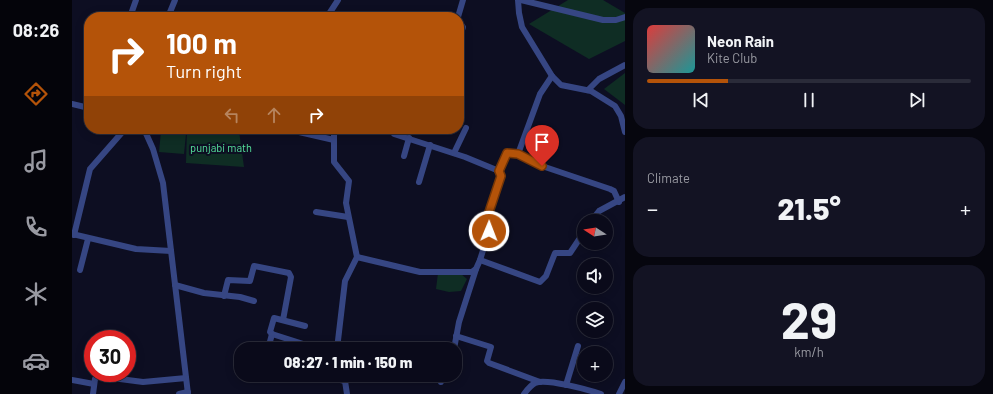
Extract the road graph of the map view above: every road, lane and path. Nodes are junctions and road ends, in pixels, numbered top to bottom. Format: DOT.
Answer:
graph roads {
  1 [pos="136,0"];
  2 [pos="175,0"];
  3 [pos="338,0"];
  4 [pos="463,0"];
  5 [pos="518,0"];
  6 [pos="521,0"];
  7 [pos="132,12"];
  8 [pos="170,12"];
  9 [pos="330,12"];
  10 [pos="459,12"];
  11 [pos="625,17"];
  12 [pos="625,65"];
  13 [pos="552,76"];
  14 [pos="588,90"];
  15 [pos="72,104"];
  16 [pos="84,107"];
  17 [pos="466,128"];
  18 [pos="464,132"];
  19 [pos="625,132"];
  20 [pos="121,134"];
  21 [pos="146,134"];
  22 [pos="308,134"];
  23 [pos="334,134"];
  24 [pos="394,134"];
  25 [pos="463,134"];
  26 [pos="409,138"];
  27 [pos="334,140"];
  28 [pos="430,145"];
  29 [pos="454,153"];
  30 [pos="518,154"];
  31 [pos="404,156"];
  32 [pos="499,171"];
  33 [pos="419,182"];
  34 [pos="625,197"];
  35 [pos="619,202"];
  36 [pos="316,212"];
  37 [pos="597,214"];
  38 [pos="348,217"];
  39 [pos="73,234"];
  40 [pos="88,239"];
  41 [pos="577,242"];
  42 [pos="171,251"];
  43 [pos="357,257"];
  44 [pos="480,260"];
  45 [pos="476,269"];
  46 [pos="80,270"];
  47 [pos="175,285"];
  48 [pos="224,296"];
  49 [pos="254,301"];
  50 [pos="283,320"];
  51 [pos="305,326"];
  52 [pos="272,334"];
  53 [pos="456,336"];
  54 [pos="270,342"];
  55 [pos="297,342"];
  56 [pos="338,342"];
  57 [pos="455,342"];
  58 [pos="577,349"];
  59 [pos="186,378"];
  60 [pos="72,380"];
  61 [pos="345,382"];
  62 [pos="540,382"];
  63 [pos="625,382"];
  64 [pos="94,384"];
  65 [pos="566,385"];
  66 [pos="188,393"];
  67 [pos="93,394"];
  68 [pos="179,394"];
  69 [pos="347,394"];
  70 [pos="524,394"];
  71 [pos="601,394"];
  72 [pos="619,394"];
  1 -- 7 [label="street"];
  2 -- 8 [label="street"];
  3 -- 9 [label="street"];
  4 -- 10 [label="street"];
  5 -- 13 [label="street"];
  6 -- 11 [label="street"];
  12 -- 14 [label="street"];
  13 -- 14 [label="street"];
  13 -- 30 [label="street"];
  14 -- 19 [label="street"];
  15 -- 16 [label="street"];
  17 -- 18 [label="street"];
  20 -- 39 [label="street"];
  21 -- 42 [label="street"];
  22 -- 27 [label="street"];
  23 -- 27 [label="street"];
  24 -- 26 [label="street"];
  25 -- 29 [label="street"];
  26 -- 28 [label="street"];
  26 -- 31 [label="street"];
  27 -- 38 [label="street"];
  28 -- 29 [label="street"];
  28 -- 33 [label="street"];
  29 -- 32 [label="street"];
  30 -- 32 [label="street"];
  30 -- 35 [label="street"];
  32 -- 44 [label="street"];
  34 -- 35 [label="street"];
  35 -- 37 [label="street"];
  36 -- 38 [label="street"];
  38 -- 43 [label="street"];
  39 -- 40 [label="street"];
  40 -- 42 [label="street"];
  40 -- 46 [label="street"];
  41 -- 44 [label="street"];
  42 -- 47 [label="street"];
  43 -- 45 [label="street"];
  43 -- 56 [label="street"];
  44 -- 45 [label="street"];
  45 -- 53 [label="street"];
  47 -- 48 [label="street"];
  47 -- 59 [label="street"];
  48 -- 49 [label="street"];
  48 -- 50 [label="street"];
  50 -- 51 [label="street"];
  50 -- 52 [label="street"];
  52 -- 54 [label="street"];
  52 -- 55 [label="street"];
  53 -- 57 [label="street"];
  53 -- 62 [label="street"];
  58 -- 65 [label="street"];
  59 -- 64 [label="street"];
  59 -- 66 [label="street"];
  60 -- 64 [label="street"];
  61 -- 69 [label="street"];
  62 -- 65 [label="street"];
  62 -- 70 [label="street"];
  63 -- 72 [label="street"];
  64 -- 67 [label="street"];
  65 -- 71 [label="street"];
  66 -- 68 [label="street"];
}
